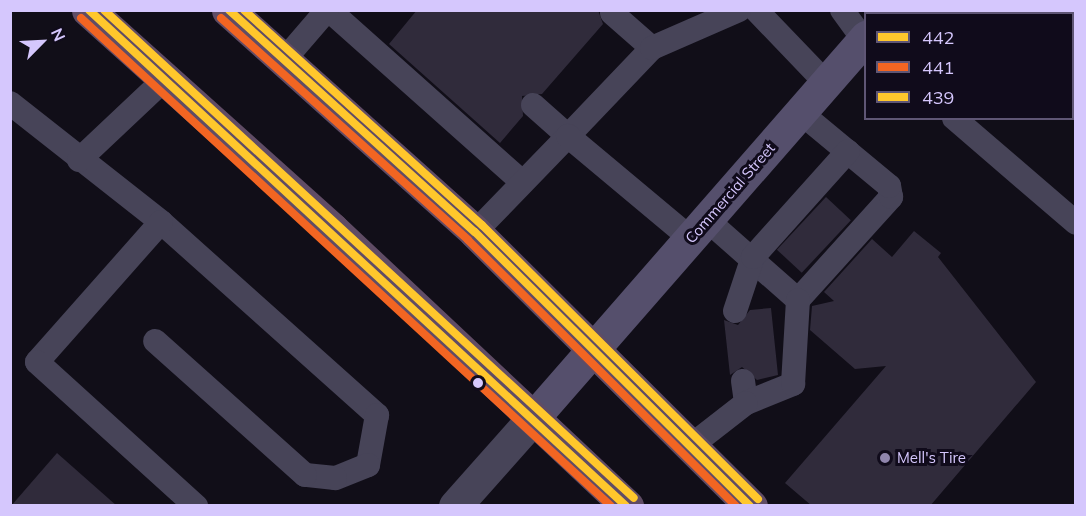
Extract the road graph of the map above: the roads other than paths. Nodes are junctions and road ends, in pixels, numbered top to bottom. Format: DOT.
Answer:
graph roads {
  1 [pos="88,10"];
  2 [pos="228,10"];
  3 [pos="328,10"];
  4 [pos="739,10"];
  5 [pos="756,10"];
  6 [pos="842,10"];
  7 [pos="612,13"];
  8 [pos="702,17"];
  9 [pos="864,40"];
  10 [pos="652,48"];
  11 [pos="284,60"];
  12 [pos="165,79"];
  13 [pos="826,83"];
  14 [pos="10,103"];
  15 [pos="533,105"];
  16 [pos="800,112"];
  17 [pos="956,120"];
  18 [pos="568,136"];
  19 [pos="848,151"];
  20 [pos="79,160"];
  21 [pos="522,182"];
  22 [pos="161,222"];
  23 [pos="1076,223"];
  24 [pos="698,229"];
  25 [pos="475,232"];
  26 [pos="753,257"];
  27 [pos="798,300"];
  28 [pos="735,311"];
  29 [pos="155,340"];
  30 [pos="595,348"];
  31 [pos="534,417"];
  32 [pos="692,446"];
  33 [pos="196,506"];
  34 [pos="455,506"];
  35 [pos="627,506"];
  36 [pos="751,506"];
  1 -- 12 [label="highway"];
  2 -- 11 [label="highway"];
  3 -- 11 [label="lane"];
  3 -- 21 [label="lane"];
  4 -- 8 [label="lane"];
  5 -- 13 [label="lane"];
  6 -- 9 [label="lane"];
  7 -- 10 [label="lane"];
  8 -- 10 [label="lane"];
  9 -- 13 [label="main road, Commercial Street"];
  10 -- 18 [label="lane"];
  11 -- 25 [label="highway"];
  12 -- 20 [label="lane"];
  12 -- 31 [label="highway"];
  13 -- 16 [label="main road, Commercial Street"];
  14 -- 20 [label="lane"];
  15 -- 18 [label="lane"];
  16 -- 19 [label="lane"];
  16 -- 24 [label="main road, Commercial Street"];
  17 -- 23 [label="lane"];
  18 -- 21 [label="lane"];
  18 -- 24 [label="lane"];
  19 -- 26 [label="lane"];
  19 -- 27 [label="lane"];
  20 -- 22 [label="lane"];
  21 -- 25 [label="lane"];
  22 -- 29 [label="lane"];
  22 -- 33 [label="lane"];
  24 -- 26 [label="lane"];
  24 -- 30 [label="main road, Commercial Street"];
  25 -- 30 [label="highway"];
  26 -- 27 [label="lane"];
  26 -- 28 [label="lane"];
  27 -- 32 [label="lane"];
  30 -- 31 [label="main road, Commercial Street"];
  30 -- 32 [label="highway"];
  31 -- 34 [label="street"];
  31 -- 35 [label="highway"];
  32 -- 36 [label="highway"];
}
